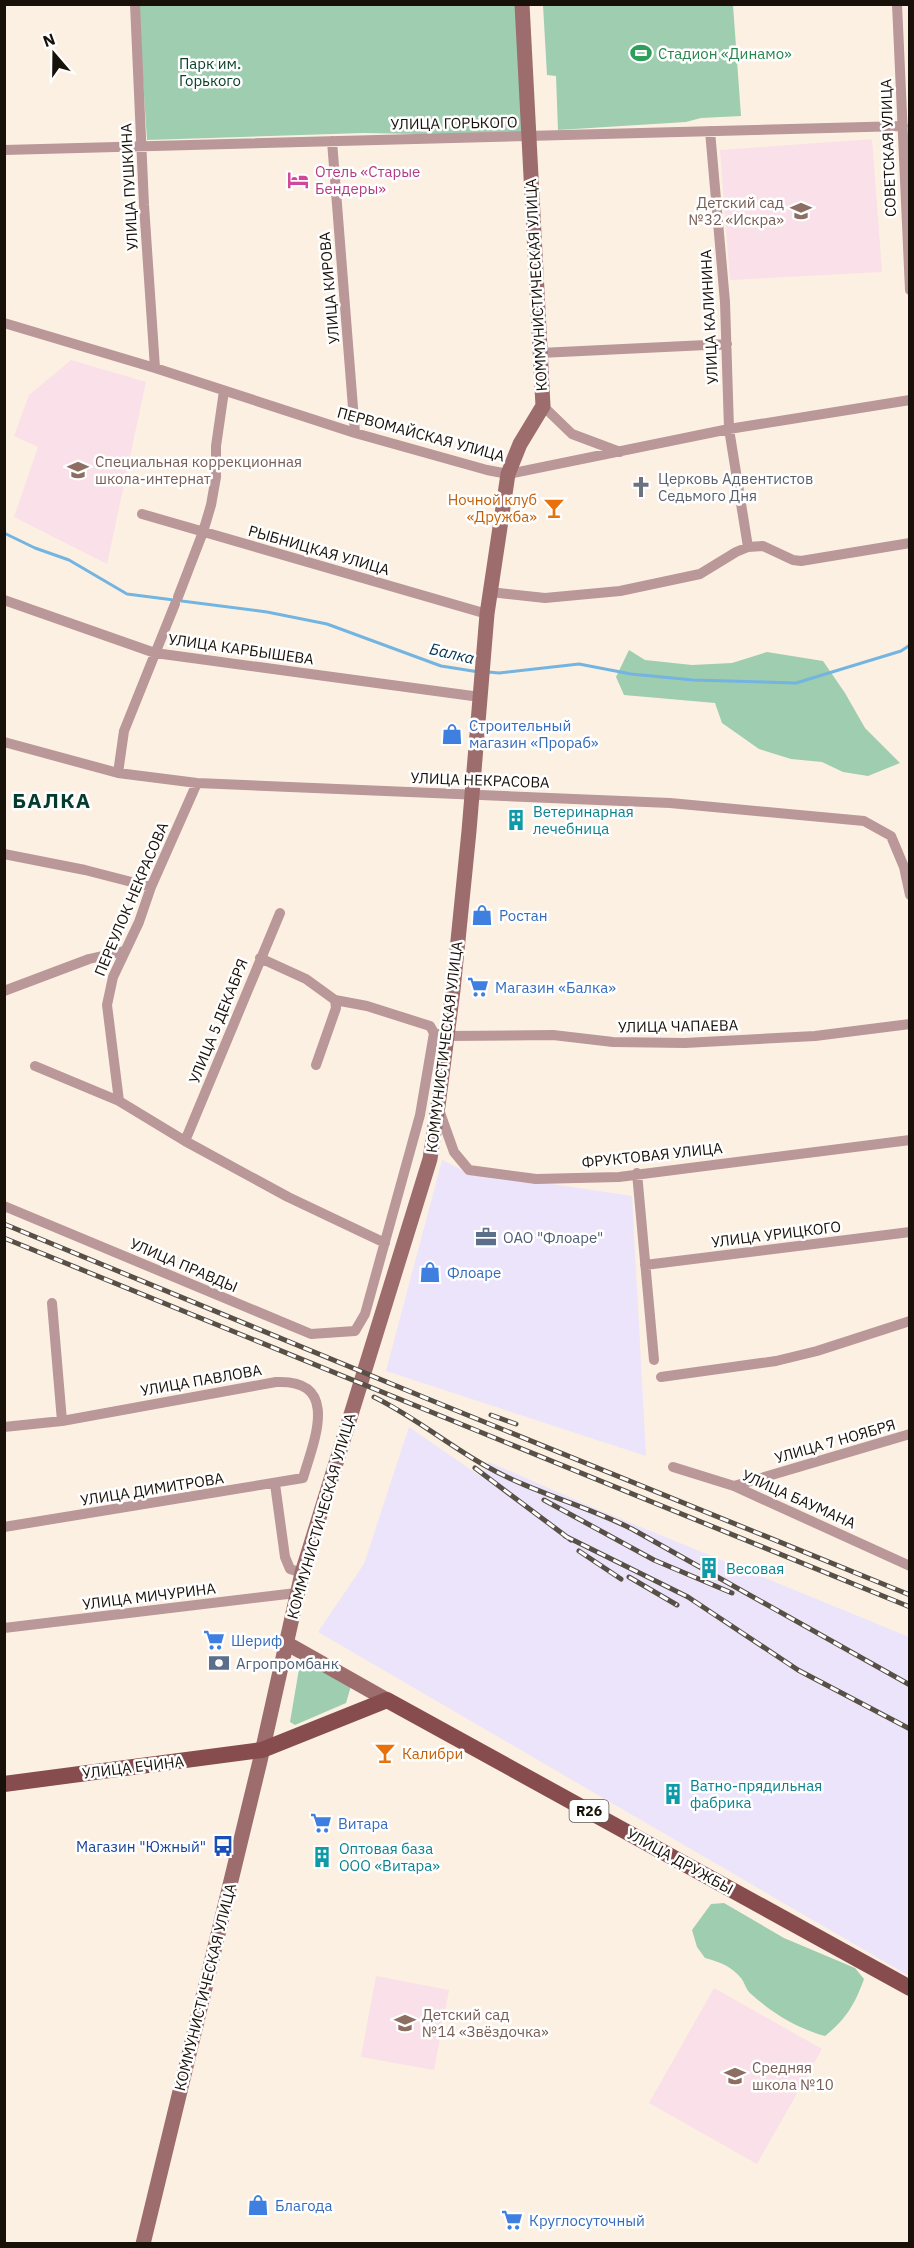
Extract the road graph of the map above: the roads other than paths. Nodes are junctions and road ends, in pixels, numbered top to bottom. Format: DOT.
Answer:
graph roads {
  1 [pos="135,4"];
  2 [pos="522,4"];
  3 [pos="897,4"];
  4 [pos="904,19"];
  5 [pos="903,126"];
  6 [pos="710,131"];
  7 [pos="529,136"];
  8 [pos="332,141"];
  9 [pos="142,145"];
  10 [pos="4,150"];
  11 [pos="909,290"];
  12 [pos="4,323"];
  13 [pos="727,344"];
  14 [pos="540,352"];
  15 [pos="155,368"];
  16 [pos="224,391"];
  17 [pos="909,400"];
  18 [pos="543,406"];
  19 [pos="729,429"];
  20 [pos="355,433"];
  21 [pos="621,452"];
  22 [pos="508,474"];
  23 [pos="142,514"];
  24 [pos="203,532"];
  25 [pos="909,543"];
  26 [pos="748,548"];
  27 [pos="490,592"];
  28 [pos="4,600"];
  29 [pos="487,614"];
  30 [pos="155,653"];
  31 [pos="480,697"];
  32 [pos="4,742"];
  33 [pos="118,773"];
  34 [pos="197,783"];
  35 [pos="471,795"];
  36 [pos="4,854"];
  37 [pos="151,887"];
  38 [pos="909,895"];
  39 [pos="280,913"];
  40 [pos="124,951"];
  41 [pos="260,957"];
  42 [pos="4,991"];
  43 [pos="335,1000"];
  44 [pos="909,1024"];
  45 [pos="440,1034"];
  46 [pos="316,1065"];
  47 [pos="35,1066"];
  48 [pos="119,1101"];
  49 [pos="438,1106"];
  50 [pos="909,1140"];
  51 [pos="185,1141"];
  52 [pos="637,1173"];
  53 [pos="4,1206"];
  54 [pos="909,1232"];
  55 [pos="385,1243"];
  56 [pos="645,1265"];
  57 [pos="52,1303"];
  58 [pos="909,1321"];
  59 [pos="654,1360"];
  60 [pos="661,1377"];
  61 [pos="62,1420"];
  62 [pos="4,1427"];
  63 [pos="909,1434"];
  64 [pos="673,1467"];
  65 [pos="303,1478"];
  66 [pos="275,1484"];
  67 [pos="734,1486"];
  68 [pos="4,1527"];
  69 [pos="909,1555"];
  70 [pos="897,1560"];
  71 [pos="909,1566"];
  72 [pos="302,1573"];
  73 [pos="297,1593"];
  74 [pos="4,1628"];
  75 [pos="286,1643"];
  76 [pos="387,1700"];
  77 [pos="262,1750"];
  78 [pos="4,1784"];
  79 [pos="909,1988"];
  80 [pos="143,2244"];
  1 -- 9 [label="street, УЛИЦА ПУШКИНА"];
  2 -- 7 [label="main road, КОММУНИСТИЧЕСКАЯ УЛИЦА"];
  3 -- 4 [label="street, СОВЕТСКАЯ УЛИЦА"];
  4 -- 5 [label="street, СОВЕТСКАЯ УЛИЦА"];
  5 -- 6 [label="street, УЛИЦА ГОРЬКОГО"];
  5 -- 11 [label="street, СОВЕТСКАЯ УЛИЦА"];
  6 -- 7 [label="street, УЛИЦА ГОРЬКОГО"];
  6 -- 13 [label="street, УЛИЦА КАЛИНИНА"];
  7 -- 8 [label="street, УЛИЦА ГОРЬКОГО"];
  7 -- 14 [label="main road, КОММУНИСТИЧЕСКАЯ УЛИЦА"];
  8 -- 9 [label="street, УЛИЦА ГОРЬКОГО"];
  8 -- 20 [label="street, УЛИЦА КИРОВА"];
  9 -- 10 [label="street, УЛИЦА ГОРЬКОГО"];
  9 -- 15 [label="street, УЛИЦА ПУШКИНА"];
  12 -- 15 [label="street, ПЕРВОМАЙСКАЯ УЛИЦА"];
  13 -- 14 [label="street"];
  13 -- 19 [label="street, УЛИЦА КАЛИНИНА"];
  14 -- 18 [label="main road, КОММУНИСТИЧЕСКАЯ УЛИЦА"];
  15 -- 16 [label="street, ПЕРВОМАЙСКАЯ УЛИЦА"];
  16 -- 20 [label="street, ПЕРВОМАЙСКАЯ УЛИЦА"];
  16 -- 24 [label="street"];
  17 -- 19 [label="street, ПЕРВОМАЙСКАЯ УЛИЦА"];
  18 -- 21 [label="street"];
  18 -- 22 [label="main road, КОММУНИСТИЧЕСКАЯ УЛИЦА"];
  19 -- 21 [label="street, ПЕРВОМАЙСКАЯ УЛИЦА"];
  19 -- 26 [label="street, УЛИЦА КАЛИНИНА"];
  20 -- 22 [label="street, ПЕРВОМАЙСКАЯ УЛИЦА"];
  21 -- 22 [label="street, ПЕРВОМАЙСКАЯ УЛИЦА"];
  22 -- 27 [label="main road, КОММУНИСТИЧЕСКАЯ УЛИЦА"];
  23 -- 24 [label="street, РЫБНИЦКАЯ УЛИЦА"];
  24 -- 29 [label="street, РЫБНИЦКАЯ УЛИЦА"];
  24 -- 30 [label="street"];
  25 -- 26 [label="street"];
  26 -- 27 [label="street"];
  27 -- 29 [label="main road, КОММУНИСТИЧЕСКАЯ УЛИЦА"];
  28 -- 30 [label="street, УЛИЦА КАРБЫШЕВА"];
  29 -- 31 [label="main road, КОММУНИСТИЧЕСКАЯ УЛИЦА"];
  30 -- 31 [label="street, УЛИЦА КАРБЫШЕВА"];
  30 -- 33 [label="street"];
  31 -- 35 [label="main road, КОММУНИСТИЧЕСКАЯ УЛИЦА"];
  32 -- 33 [label="street, УЛИЦА НЕКРАСОВА"];
  33 -- 34 [label="street, УЛИЦА НЕКРАСОВА"];
  34 -- 35 [label="street, УЛИЦА НЕКРАСОВА"];
  34 -- 37 [label="street, ПЕРЕУЛОК НЕКРАСОВА"];
  35 -- 38 [label="street, УЛИЦА НЕКРАСОВА"];
  35 -- 45 [label="main road, КОММУНИСТИЧЕСКАЯ УЛИЦА"];
  36 -- 37 [label="street"];
  37 -- 40 [label="street, ПЕРЕУЛОК НЕКРАСОВА"];
  39 -- 41 [label="street, УЛИЦА 5 ДЕКАБРЯ"];
  40 -- 42 [label="street"];
  40 -- 48 [label="street, ПЕРЕУЛОК НЕКРАСОВА"];
  41 -- 43 [label="street"];
  41 -- 51 [label="street, УЛИЦА 5 ДЕКАБРЯ"];
  43 -- 45 [label="street"];
  43 -- 46 [label="street"];
  44 -- 45 [label="street, УЛИЦА ЧАПАЕВА"];
  45 -- 49 [label="main road, КОММУНИСТИЧЕСКАЯ УЛИЦА"];
  45 -- 55 [label="street"];
  47 -- 48 [label="street"];
  48 -- 51 [label="street"];
  49 -- 52 [label="street, ФРУКТОВАЯ УЛИЦА"];
  49 -- 72 [label="main road, КОММУНИСТИЧЕСКАЯ УЛИЦА"];
  50 -- 52 [label="street, ФРУКТОВАЯ УЛИЦА"];
  51 -- 55 [label="street"];
  52 -- 56 [label="street"];
  53 -- 55 [label="street, УЛИЦА ПРАВДЫ"];
  54 -- 56 [label="street, УЛИЦА УРИЦКОГО"];
  56 -- 59 [label="street"];
  57 -- 61 [label="street"];
  58 -- 60 [label="street"];
  61 -- 62 [label="street, УЛИЦА ПАВЛОВА"];
  61 -- 65 [label="street, УЛИЦА ПАВЛОВА"];
  63 -- 67 [label="street, УЛИЦА 7 НОЯБРЯ"];
  64 -- 67 [label="street, УЛИЦА БАУМАНА"];
  65 -- 66 [label="street, УЛИЦА ДИМИТРОВА"];
  66 -- 68 [label="street, УЛИЦА ДИМИТРОВА"];
  66 -- 72 [label="street"];
  67 -- 70 [label="street, УЛИЦА БАУМАНА"];
  69 -- 70 [label="street"];
  70 -- 71 [label="street, УЛИЦА БАУМАНА"];
  72 -- 73 [label="main road, КОММУНИСТИЧЕСКАЯ УЛИЦА"];
  73 -- 74 [label="street, УЛИЦА МИЧУРИНА"];
  73 -- 75 [label="main road, КОММУНИСТИЧЕСКАЯ УЛИЦА"];
  75 -- 76 [label="main road, УЛИЦА ДРУЖБЫ"];
  75 -- 77 [label="main road, КОММУНИСТИЧЕСКАЯ УЛИЦА"];
  76 -- 77 [label="main road"];
  76 -- 79 [label="main road, УЛИЦА ДРУЖБЫ / R26"];
  77 -- 78 [label="main road, УЛИЦА ЕЧИНА"];
  77 -- 80 [label="main road, КОММУНИСТИЧЕСКАЯ УЛИЦА"];
}
